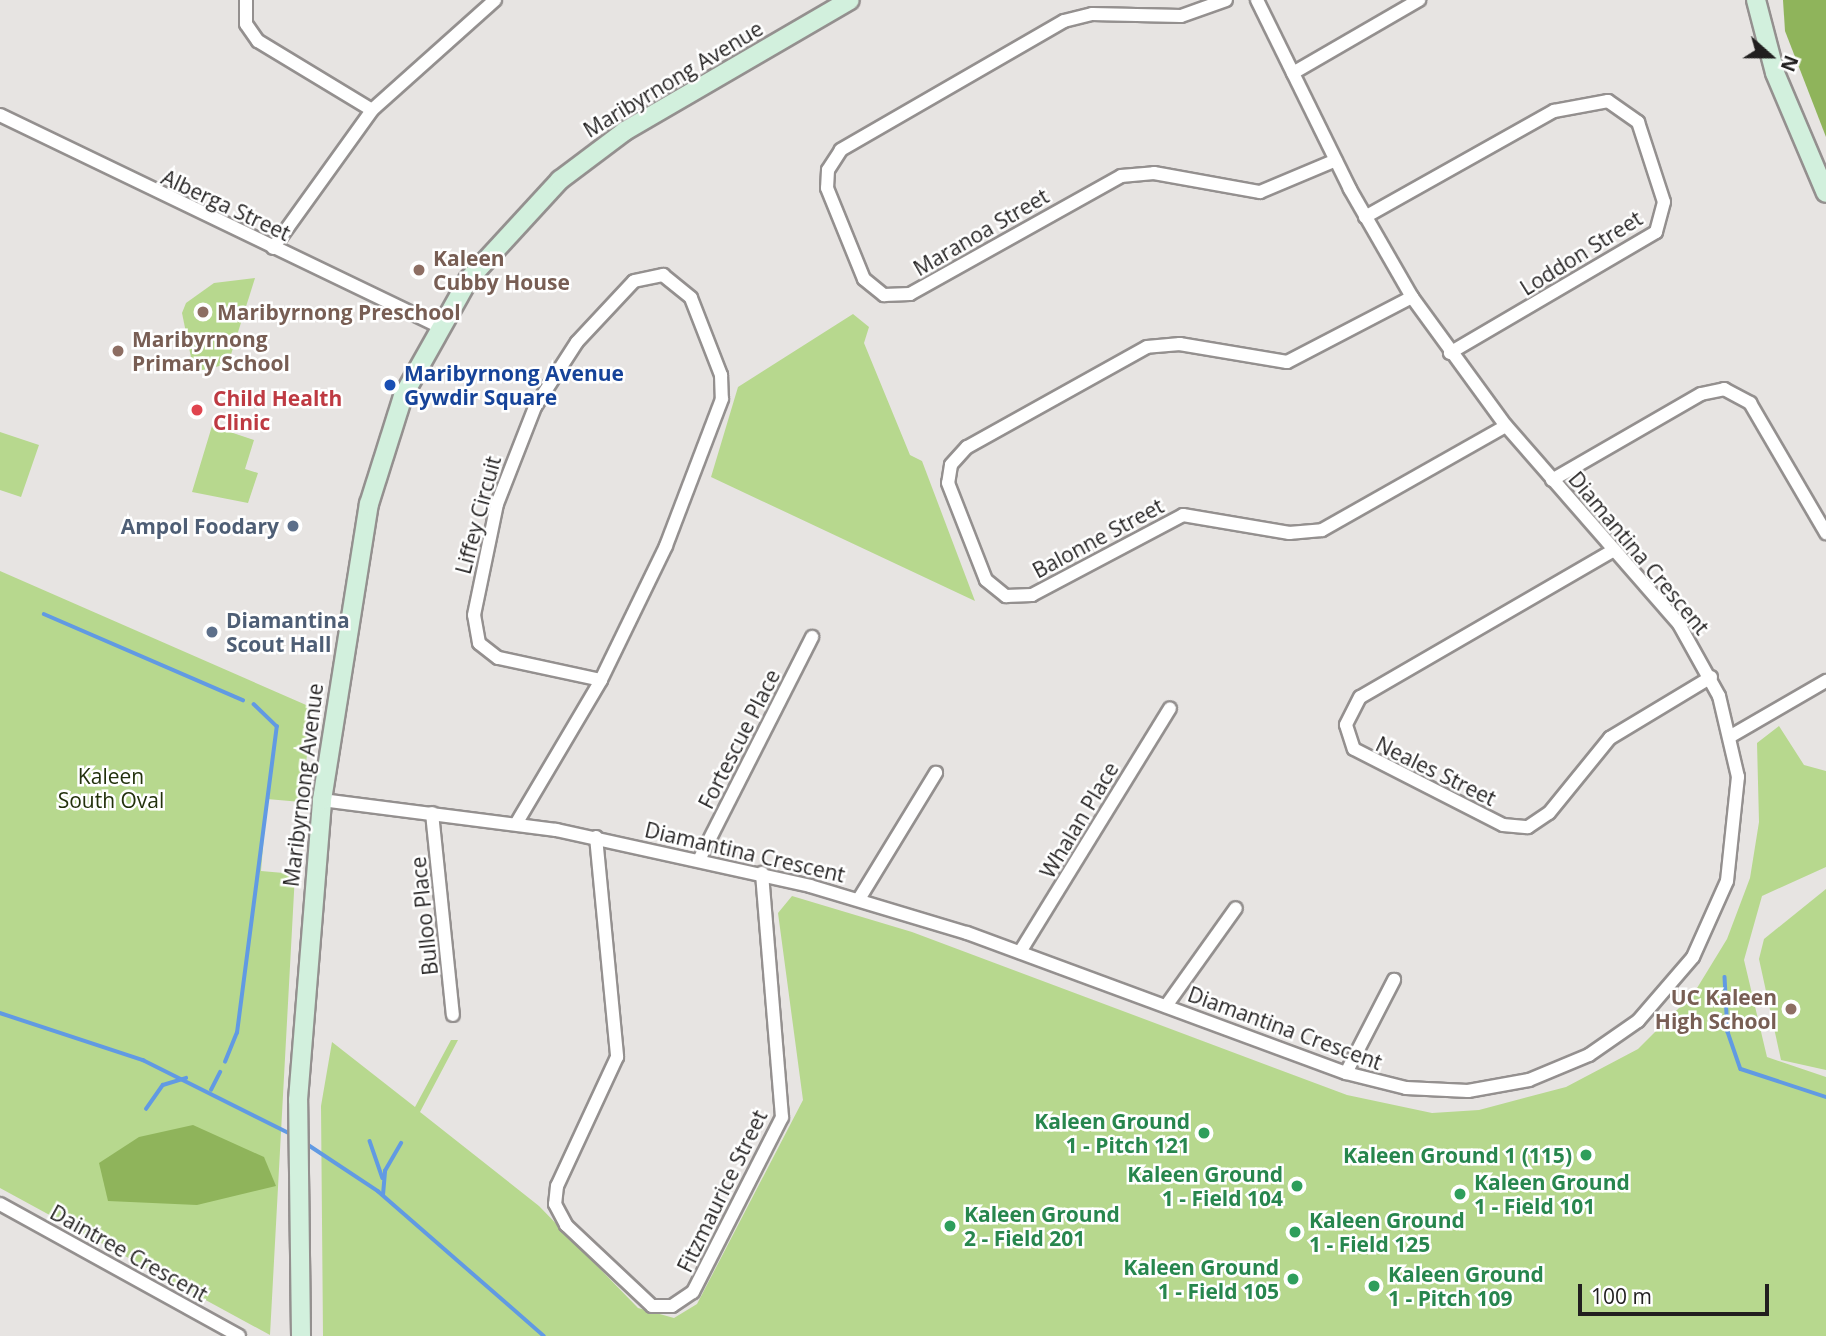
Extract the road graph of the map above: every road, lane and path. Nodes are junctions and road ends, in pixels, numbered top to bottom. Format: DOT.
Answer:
graph roads {
  1 [pos="246,0"];
  2 [pos="495,0"];
  3 [pos="850,0"];
  4 [pos="1226,0"];
  5 [pos="1257,0"];
  6 [pos="1419,0"];
  7 [pos="1756,0"];
  8 [pos="1293,73"];
  9 [pos="372,110"];
  10 [pos="0,115"];
  11 [pos="1336,160"];
  12 [pos="1826,193"];
  13 [pos="1365,217"];
  14 [pos="273,248"];
  15 [pos="1412,297"];
  16 [pos="438,326"];
  17 [pos="1450,353"];
  18 [pos="1506,426"];
  19 [pos="1552,480"];
  20 [pos="1826,533"];
  21 [pos="1614,550"];
  22 [pos="812,637"];
  23 [pos="1711,677"];
  24 [pos="601,680"];
  25 [pos="1826,681"];
  26 [pos="1170,708"];
  27 [pos="1731,736"];
  28 [pos="936,773"];
  29 [pos="322,800"];
  30 [pos="432,813"];
  31 [pos="516,824"];
  32 [pos="596,837"];
  33 [pos="700,858"];
  34 [pos="762,873"];
  35 [pos="859,899"];
  36 [pos="1236,908"];
  37 [pos="1020,952"];
  38 [pos="1394,980"];
  39 [pos="1166,1006"];
  40 [pos="453,1015"];
  41 [pos="1346,1073"];
  42 [pos="0,1204"];
  43 [pos="239,1336"];
  44 [pos="301,1336"];
  1 -- 9 [label="street"];
  2 -- 9 [label="street"];
  3 -- 16 [label="street, Maribyrnong Avenue"];
  4 -- 11 [label="street, Maranoa Street"];
  5 -- 8 [label="street, Diamantina Crescent"];
  6 -- 8 [label="street"];
  7 -- 12 [label="street"];
  8 -- 11 [label="street, Diamantina Crescent"];
  9 -- 14 [label="street"];
  10 -- 14 [label="street, Alberga Street"];
  11 -- 13 [label="street, Diamantina Crescent"];
  13 -- 15 [label="street, Diamantina Crescent"];
  13 -- 17 [label="street, Loddon Street"];
  14 -- 16 [label="street, Alberga Street"];
  15 -- 17 [label="street, Diamantina Crescent"];
  15 -- 18 [label="street, Balonne Street"];
  16 -- 29 [label="street, Maribyrnong Avenue"];
  17 -- 18 [label="street, Diamantina Crescent"];
  18 -- 19 [label="street, Diamantina Crescent"];
  19 -- 20 [label="street"];
  19 -- 21 [label="street, Diamantina Crescent"];
  21 -- 23 [label="street, Diamantina Crescent"];
  21 -- 23 [label="street, Neales Street"];
  22 -- 33 [label="street, Fortescue Place"];
  23 -- 27 [label="street, Diamantina Crescent"];
  24 -- 24 [label="street, Liffey Circuit"];
  24 -- 31 [label="street, Liffey Circuit"];
  25 -- 27 [label="street"];
  26 -- 37 [label="street, Whalan Place"];
  27 -- 41 [label="street, Diamantina Crescent"];
  28 -- 35 [label="street"];
  29 -- 30 [label="street, Diamantina Crescent"];
  29 -- 44 [label="street, Maribyrnong Avenue"];
  30 -- 31 [label="street, Diamantina Crescent"];
  30 -- 40 [label="street, Bulloo Place"];
  31 -- 32 [label="street, Diamantina Crescent"];
  32 -- 33 [label="street, Diamantina Crescent"];
  32 -- 34 [label="street, Fitzmaurice Street"];
  33 -- 34 [label="street, Diamantina Crescent"];
  34 -- 35 [label="street, Diamantina Crescent"];
  35 -- 37 [label="street, Diamantina Crescent"];
  36 -- 39 [label="street"];
  37 -- 39 [label="street, Diamantina Crescent"];
  38 -- 41 [label="street"];
  39 -- 41 [label="street, Diamantina Crescent"];
  42 -- 43 [label="street, Daintree Crescent"];
}
